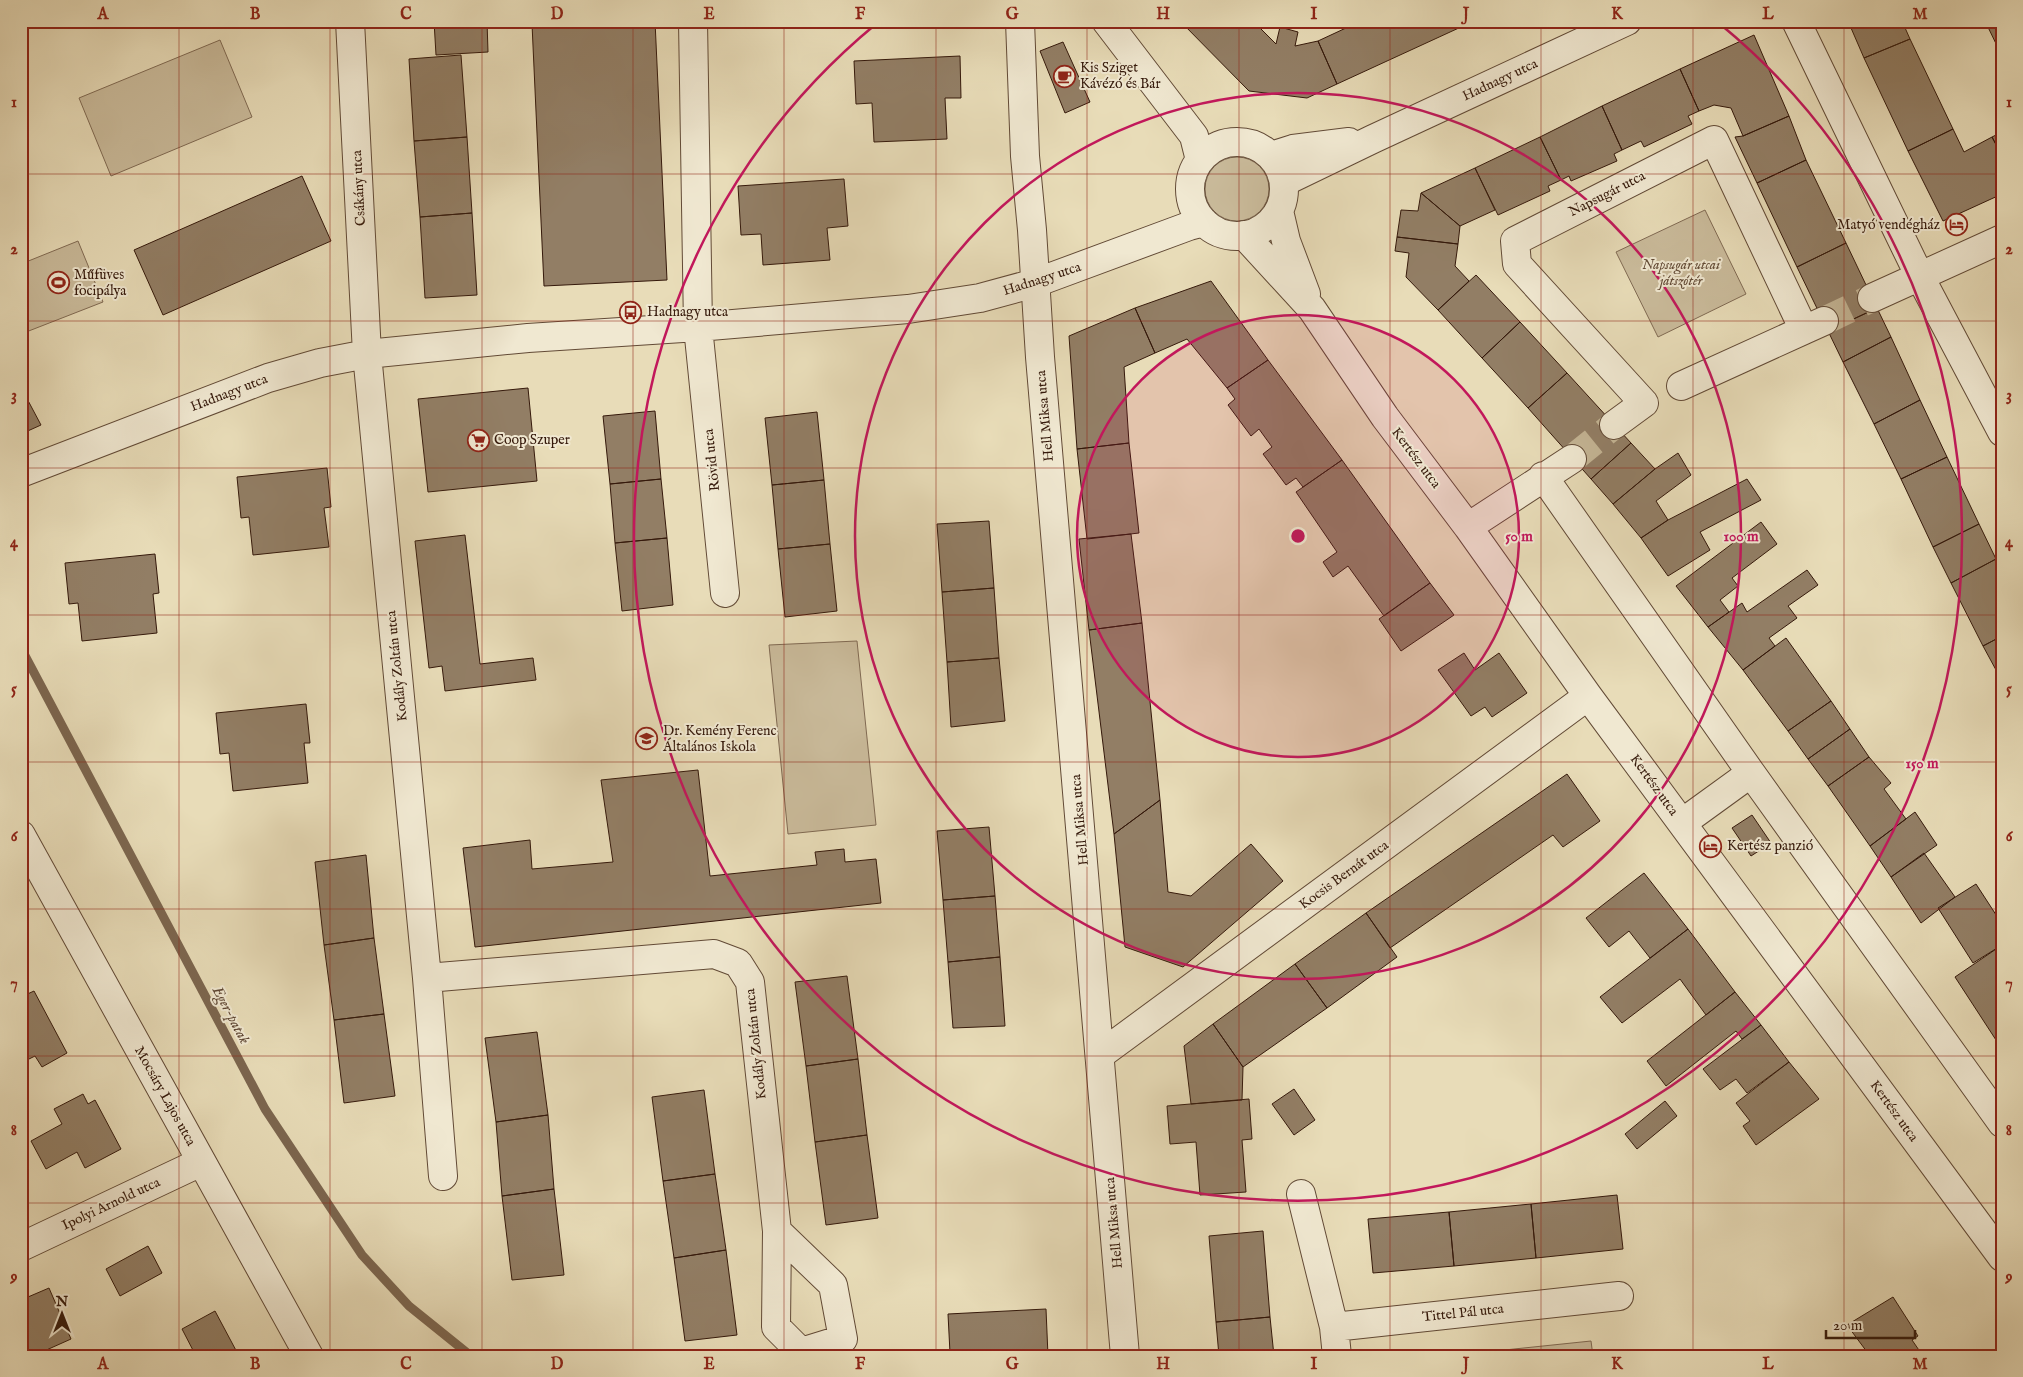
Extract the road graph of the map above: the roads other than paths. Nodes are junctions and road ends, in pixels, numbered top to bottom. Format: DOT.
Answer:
graph roads {
  1 [pos="350,21"];
  2 [pos="693,21"];
  3 [pos="1020,21"];
  4 [pos="1106,21"];
  5 [pos="1627,21"];
  6 [pos="1796,21"];
  7 [pos="1171,105"];
  8 [pos="1372,139"];
  9 [pos="1229,143"];
  10 [pos="1271,156"];
  11 [pos="1200,160"];
  12 [pos="1284,182"];
  13 [pos="1191,197"];
  14 [pos="1279,212"];
  15 [pos="1204,222"];
  16 [pos="1244,235"];
  17 [pos="2002,239"];
  18 [pos="1125,250"];
  19 [pos="1919,276"];
  20 [pos="1035,283"];
  21 [pos="1872,298"];
  22 [pos="1312,309"];
  23 [pos="698,327"];
  24 [pos="367,354"];
  25 [pos="1681,386"];
  26 [pos="1614,425"];
  27 [pos="2002,432"];
  28 [pos="1572,458"];
  29 [pos="21,473"];
  30 [pos="1543,476"];
  31 [pos="1468,528"];
  32 [pos="725,593"];
  33 [pos="1588,696"];
  34 [pos="1751,772"];
  35 [pos="1682,823"];
  36 [pos="21,835"];
  37 [pos="427,978"];
  38 [pos="1100,1054"];
  39 [pos="2002,1123"];
  40 [pos="202,1162"];
  41 [pos="443,1176"];
  42 [pos="1301,1194"];
  43 [pos="777,1231"];
  44 [pos="21,1247"];
  45 [pos="2002,1257"];
  46 [pos="1620,1296"];
  47 [pos="1334,1327"];
  48 [pos="310,1356"];
  49 [pos="1125,1356"];
  50 [pos="1337,1356"];
  1 -- 24 [label="street, Csákány utca"];
  2 -- 23 [label="street, Rövid utca"];
  3 -- 20 [label="street, Hell Miksa utca"];
  4 -- 7 [label="street"];
  5 -- 8 [label="street, Hadnagy utca"];
  6 -- 19 [label="street"];
  7 -- 9 [label="street"];
  7 -- 11 [label="street"];
  8 -- 10 [label="street, Hadnagy utca"];
  8 -- 12 [label="street, Hadnagy utca"];
  9 -- 10 [label="street"];
  9 -- 11 [label="street"];
  10 -- 12 [label="street"];
  11 -- 13 [label="street"];
  12 -- 14 [label="street"];
  13 -- 15 [label="street"];
  13 -- 18 [label="street, Hadnagy utca"];
  14 -- 16 [label="street"];
  14 -- 22 [label="street, Kertész utca"];
  15 -- 16 [label="street"];
  15 -- 18 [label="street, Hadnagy utca"];
  16 -- 22 [label="street, Kertész utca"];
  17 -- 19 [label="street"];
  18 -- 20 [label="street, Hadnagy utca"];
  19 -- 21 [label="street"];
  19 -- 27 [label="street"];
  20 -- 23 [label="street, Hadnagy utca"];
  20 -- 38 [label="street, Hell Miksa utca"];
  22 -- 31 [label="street, Kertész utca"];
  23 -- 24 [label="street, Hadnagy utca"];
  23 -- 32 [label="street, Rövid utca"];
  24 -- 29 [label="street, Hadnagy utca"];
  24 -- 37 [label="street, Kodály Zoltán utca"];
  25 -- 26 [label="street, Napsugár utca"];
  28 -- 30 [label="street"];
  30 -- 31 [label="street"];
  30 -- 34 [label="street"];
  31 -- 33 [label="street, Kertész utca"];
  33 -- 35 [label="street, Kertész utca"];
  33 -- 38 [label="street, Kocsis Bernát utca"];
  34 -- 35 [label="street"];
  34 -- 39 [label="street"];
  35 -- 45 [label="street, Kertész utca"];
  36 -- 40 [label="street, Mocsáry Lajos utca"];
  37 -- 41 [label="street, Kodály Zoltán utca"];
  37 -- 43 [label="street, Kodály Zoltán utca"];
  38 -- 49 [label="street, Hell Miksa utca"];
  40 -- 44 [label="street, Ipolyi Arnold utca"];
  40 -- 48 [label="street, Mocsáry Lajos utca"];
  42 -- 47 [label="street"];
  46 -- 47 [label="street, Tittel Pál utca"];
  47 -- 50 [label="street"];
}
